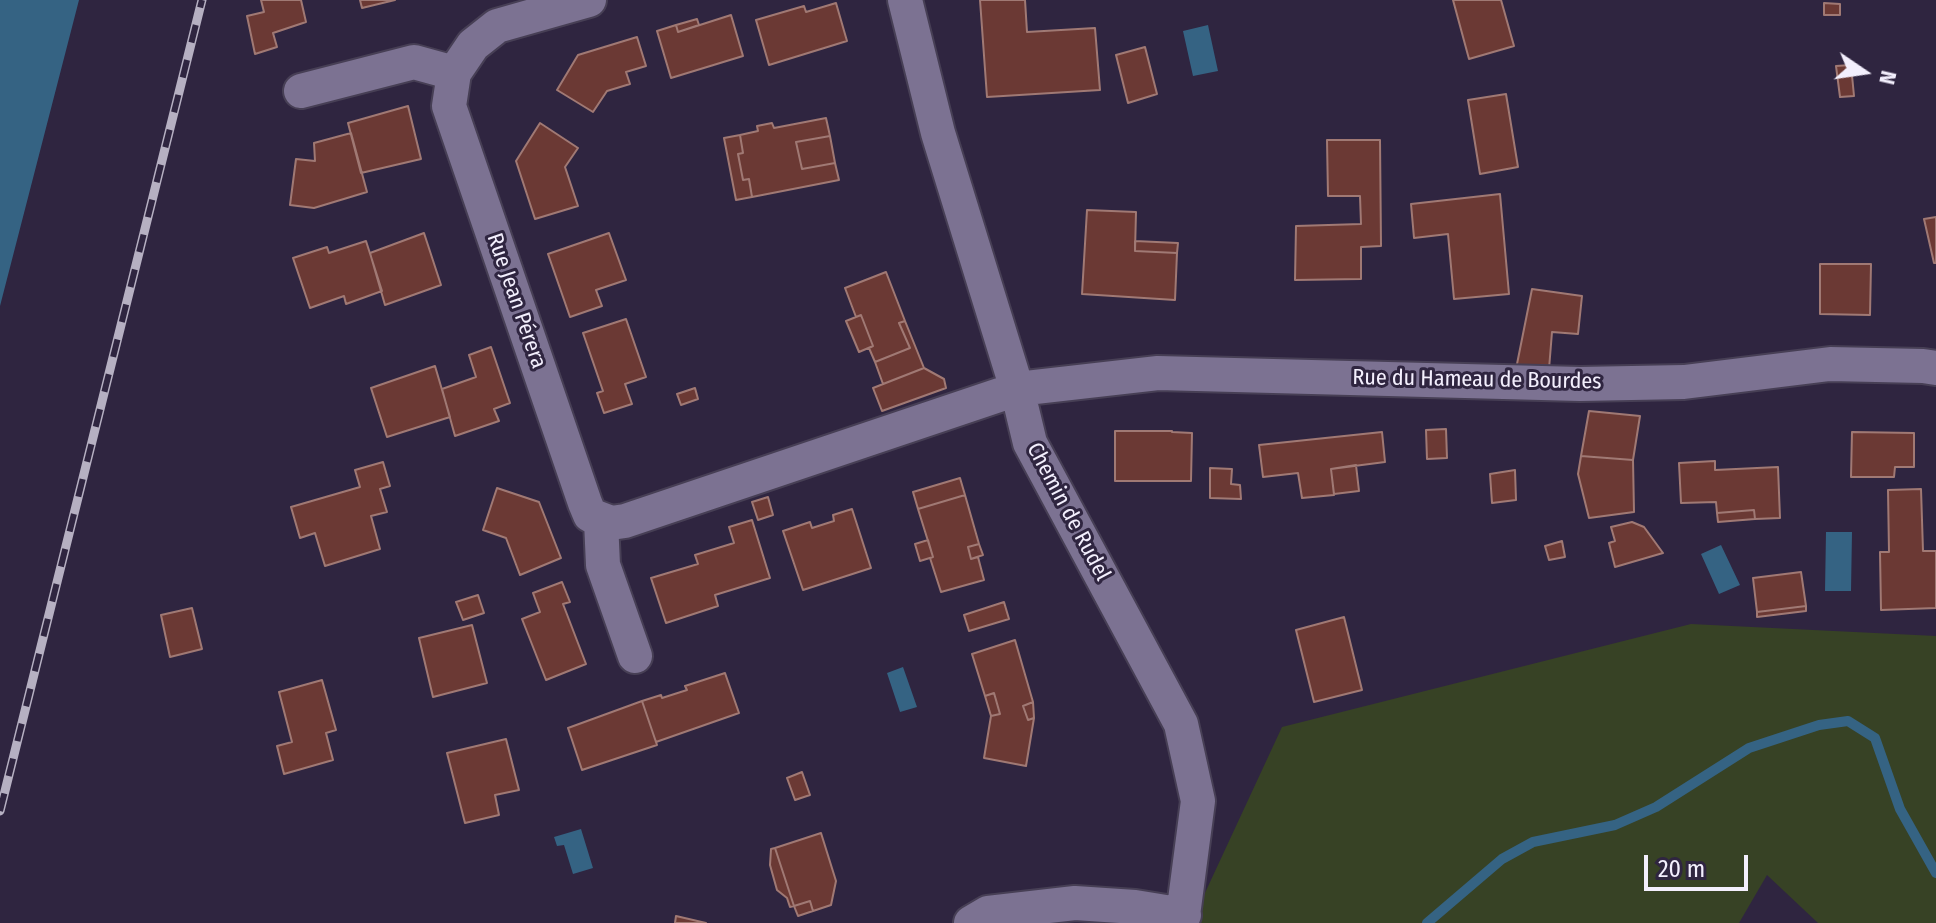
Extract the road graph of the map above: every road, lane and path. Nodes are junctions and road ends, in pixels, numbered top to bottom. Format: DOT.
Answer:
graph roads {
  1 [pos="589,0"];
  2 [pos="905,0"];
  3 [pos="454,73"];
  4 [pos="301,91"];
  5 [pos="1936,368"];
  6 [pos="1017,389"];
  7 [pos="601,521"];
  8 [pos="635,656"];
  9 [pos="1183,919"];
  10 [pos="971,923"];
  1 -- 3 [label="street"];
  2 -- 6 [label="street, Chemin de Rudel"];
  3 -- 4 [label="street"];
  3 -- 7 [label="street, Rue Jean Pérera"];
  5 -- 6 [label="street, Rue du Hameau de Bourdes"];
  6 -- 7 [label="street"];
  6 -- 9 [label="street, Chemin de Rudel"];
  7 -- 8 [label="street"];
  9 -- 10 [label="street"];
}
